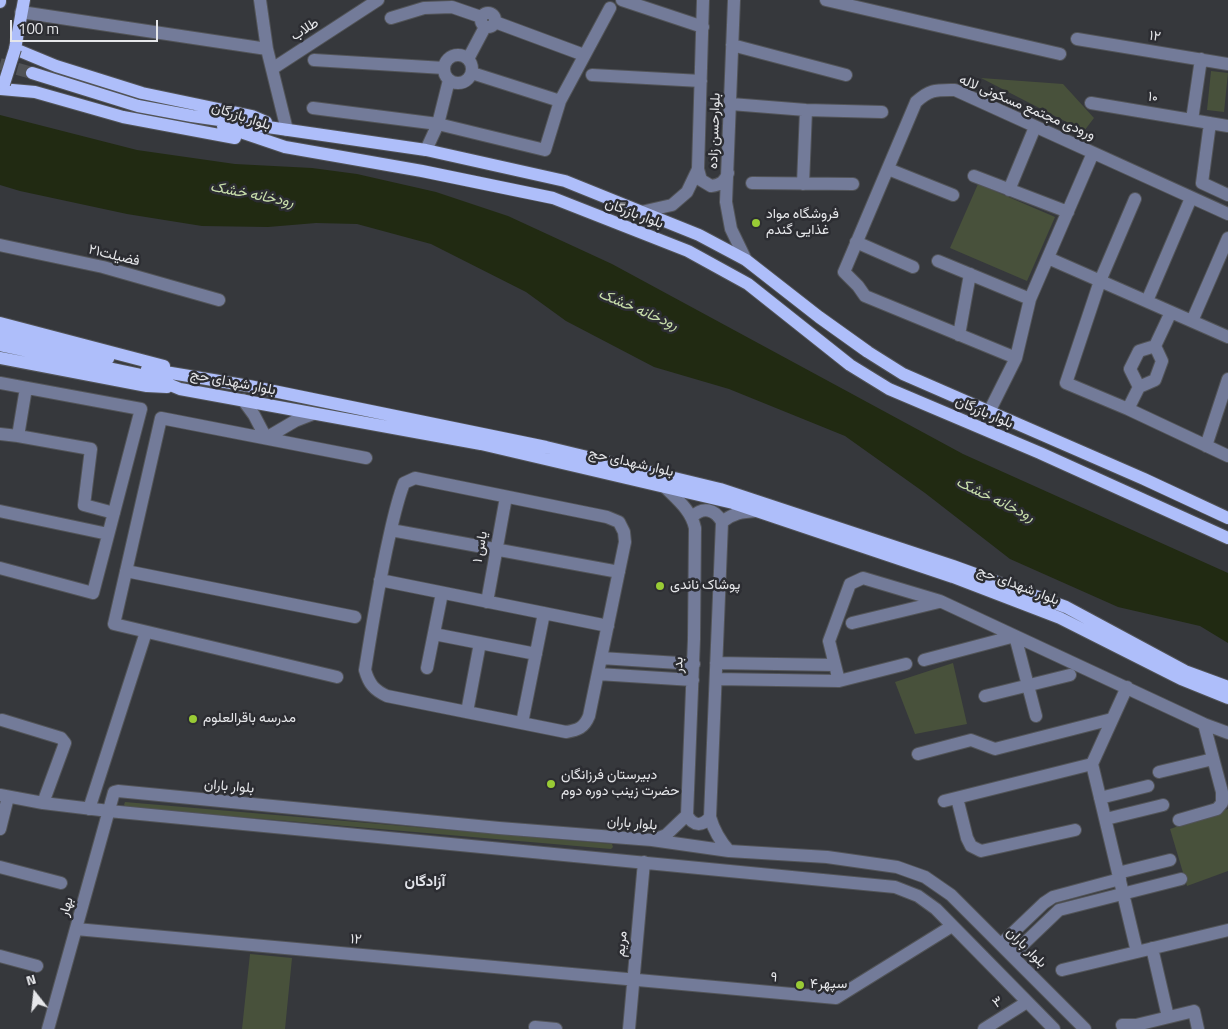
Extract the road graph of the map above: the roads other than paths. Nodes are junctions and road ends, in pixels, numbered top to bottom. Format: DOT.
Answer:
graph roads {
  1 [pos="260,0"];
  2 [pos="378,0"];
  3 [pos="436,0"];
  4 [pos="622,0"];
  5 [pos="704,0"];
  6 [pos="734,0"];
  7 [pos="826,0"];
  8 [pos="446,3"];
  9 [pos="23,6"];
  10 [pos="424,8"];
  11 [pos="610,8"];
  12 [pos="391,18"];
  13 [pos="487,22"];
  14 [pos="703,27"];
  15 [pos="1077,40"];
  16 [pos="732,45"];
  17 [pos="267,48"];
  18 [pos="15,49"];
  19 [pos="587,49"];
  20 [pos="1060,54"];
  21 [pos="468,58"];
  22 [pos="1201,59"];
  23 [pos="314,60"];
  24 [pos="1228,64"];
  25 [pos="444,68"];
  26 [pos="272,69"];
  27 [pos="32,73"];
  28 [pos="472,73"];
  29 [pos="592,75"];
  30 [pos="846,75"];
  31 [pos="449,80"];
  32 [pos="701,80"];
  33 [pos="2,87"];
  34 [pos="560,101"];
  35 [pos="1090,103"];
  36 [pos="731,104"];
  37 [pos="313,108"];
  38 [pos="806,110"];
  39 [pos="882,112"];
  40 [pos="192,116"];
  41 [pos="1192,120"];
  42 [pos="1210,123"];
  43 [pos="438,124"];
  44 [pos="1228,125"];
  45 [pos="1036,127"];
  46 [pos="287,130"];
  47 [pos="285,147"];
  48 [pos="426,150"];
  49 [pos="1093,153"];
  50 [pos="698,169"];
  51 [pos="888,169"];
  52 [pos="728,173"];
  53 [pos="974,176"];
  54 [pos="752,183"];
  55 [pos="803,184"];
  56 [pos="853,184"];
  57 [pos="1009,190"];
  58 [pos="953,195"];
  59 [pos="1228,195"];
  60 [pos="1191,198"];
  61 [pos="1135,200"];
  62 [pos="641,212"];
  63 [pos="1068,212"];
  64 [pos="1228,214"];
  65 [pos="1228,238"];
  66 [pos="856,242"];
  67 [pos="0,245"];
  68 [pos="1048,258"];
  69 [pos="746,260"];
  70 [pos="938,261"];
  71 [pos="913,267"];
  72 [pos="970,274"];
  73 [pos="1100,281"];
  74 [pos="1030,298"];
  75 [pos="219,300"];
  76 [pos="1147,302"];
  77 [pos="1171,312"];
  78 [pos="0,322"];
  79 [pos="1192,322"];
  80 [pos="0,334"];
  81 [pos="959,335"];
  82 [pos="1228,338"];
  83 [pos="0,345"];
  84 [pos="1155,346"];
  85 [pos="0,358"];
  86 [pos="1016,358"];
  87 [pos="185,374"];
  88 [pos="1228,379"];
  89 [pos="0,383"];
  90 [pos="1139,387"];
  91 [pos="26,388"];
  92 [pos="180,388"];
  93 [pos="242,400"];
  94 [pos="1128,409"];
  95 [pos="989,412"];
  96 [pos="313,414"];
  97 [pos="257,422"];
  98 [pos="284,427"];
  99 [pos="0,434"];
  100 [pos="18,436"];
  101 [pos="266,438"];
  102 [pos="1206,446"];
  103 [pos="1228,456"];
  104 [pos="366,458"];
  105 [pos="1144,479"];
  106 [pos="662,485"];
  107 [pos="1132,494"];
  108 [pos="506,497"];
  109 [pos="0,511"];
  110 [pos="758,511"];
  111 [pos="114,513"];
  112 [pos="692,517"];
  113 [pos="1228,518"];
  114 [pos="722,522"];
  115 [pos="391,530"];
  116 [pos="108,534"];
  117 [pos="1228,538"];
  118 [pos="496,548"];
  119 [pos="0,568"];
  120 [pos="126,571"];
  121 [pos="620,572"];
  122 [pos="380,580"];
  123 [pos="442,593"];
  124 [pos="487,602"];
  125 [pos="940,602"];
  126 [pos="544,613"];
  127 [pos="355,617"];
  128 [pos="852,623"];
  129 [pos="608,626"];
  130 [pos="146,632"];
  131 [pos="434,634"];
  132 [pos="1015,636"];
  133 [pos="480,643"];
  134 [pos="536,654"];
  135 [pos="601,658"];
  136 [pos="924,660"];
  137 [pos="656,662"];
  138 [pos="716,663"];
  139 [pos="738,663"];
  140 [pos="694,664"];
  141 [pos="906,664"];
  142 [pos="835,665"];
  143 [pos="427,668"];
  144 [pos="598,674"];
  145 [pos="1070,675"];
  146 [pos="338,677"];
  147 [pos="653,677"];
  148 [pos="716,679"];
  149 [pos="693,680"];
  150 [pos="736,680"];
  151 [pos="838,681"];
  152 [pos="1027,685"];
  153 [pos="1126,687"];
  154 [pos="1228,687"];
  155 [pos="985,696"];
  156 [pos="1228,698"];
  157 [pos="467,712"];
  158 [pos="1036,716"];
  159 [pos="1112,719"];
  160 [pos="2,720"];
  161 [pos="522,723"];
  162 [pos="1204,724"];
  163 [pos="1228,733"];
  164 [pos="918,754"];
  165 [pos="1213,759"];
  166 [pos="1092,764"];
  167 [pos="1159,772"];
  168 [pos="1148,786"];
  169 [pos="1225,791"];
  170 [pos="114,792"];
  171 [pos="4,796"];
  172 [pos="957,798"];
  173 [pos="1100,798"];
  174 [pos="944,801"];
  175 [pos="43,803"];
  176 [pos="1163,805"];
  177 [pos="89,809"];
  178 [pos="109,811"];
  179 [pos="687,815"];
  180 [pos="710,817"];
  181 [pos="1106,819"];
  182 [pos="1179,820"];
  183 [pos="499,828"];
  184 [pos="0,829"];
  185 [pos="1074,830"];
  186 [pos="652,840"];
  187 [pos="496,848"];
  188 [pos="730,851"];
  189 [pos="1170,860"];
  190 [pos="644,862"];
  191 [pos="0,867"];
  192 [pos="1119,876"];
  193 [pos="1181,880"];
  194 [pos="61,883"];
  195 [pos="1123,894"];
  196 [pos="952,926"];
  197 [pos="76,929"];
  198 [pos="1228,930"];
  199 [pos="1001,944"];
  200 [pos="1152,948"];
  201 [pos="1137,952"];
  202 [pos="1012,955"];
  203 [pos="0,956"];
  204 [pos="37,966"];
  205 [pos="1062,970"];
  206 [pos="634,981"];
  207 [pos="1027,1002"];
  208 [pos="1168,1017"];
  209 [pos="535,1027"];
  210 [pos="48,1029"];
  211 [pos="556,1029"];
  212 [pos="629,1029"];
  213 [pos="984,1029"];
  214 [pos="1054,1029"];
  215 [pos="1085,1029"];
  216 [pos="1124,1029"];
  217 [pos="1198,1029"];
  1 -- 17 [label="street"];
  2 -- 26 [label="street, طلاب"];
  3 -- 10 [label="street"];
  4 -- 14 [label="street"];
  5 -- 14 [label="street, بلوارحسن زاده"];
  6 -- 16 [label="street, بلوارحسن زاده"];
  7 -- 20 [label="street"];
  8 -- 10 [label="street"];
  8 -- 13 [label="street"];
  9 -- 17 [label="street"];
  9 -- 18 [label="main road"];
  10 -- 12 [label="street"];
  11 -- 19 [label="street"];
  13 -- 19 [label="street"];
  13 -- 21 [label="street"];
  14 -- 32 [label="street, بلوارحسن زاده"];
  15 -- 22 [label="street, ۱۲"];
  16 -- 30 [label="street"];
  16 -- 36 [label="street, بلوارحسن زاده"];
  17 -- 26 [label="street"];
  18 -- 33 [label="main road, bridge"];
  18 -- 46 [label="main road"];
  19 -- 34 [label="street"];
  21 -- 25 [label="street"];
  21 -- 28 [label="street"];
  22 -- 24 [label="street, ۱۲"];
  22 -- 41 [label="street"];
  23 -- 25 [label="street"];
  25 -- 31 [label="street"];
  26 -- 46 [label="street"];
  27 -- 40 [label="main road"];
  28 -- 31 [label="street"];
  28 -- 34 [label="street"];
  29 -- 32 [label="street"];
  31 -- 43 [label="street"];
  32 -- 50 [label="street, بلوارحسن زاده"];
  33 -- 47 [label="main road"];
  34 -- 43 [label="street"];
  35 -- 41 [label="street, ۱۰"];
  36 -- 38 [label="street"];
  36 -- 52 [label="street, بلوارحسن زاده"];
  37 -- 43 [label="street"];
  38 -- 39 [label="street"];
  38 -- 55 [label="street"];
  40 -- 46 [label="main road, بلوار بازرگان"];
  40 -- 47 [label="main road, بلوار بازرگان"];
  41 -- 42 [label="street, ۱۰"];
  42 -- 44 [label="street, ۱۰"];
  42 -- 59 [label="street"];
  43 -- 48 [label="street"];
  45 -- 49 [label="street, ورودی مجتمع مسکونی لاله"];
  45 -- 51 [label="street, ورودی مجتمع مسکونی لاله"];
  45 -- 57 [label="street"];
  46 -- 48 [label="main road, بلوار بازرگان"];
  47 -- 107 [label="main road, بلوار بازرگان"];
  48 -- 62 [label="main road, بلوار بازرگان"];
  49 -- 60 [label="street, ورودی مجتمع مسکونی لاله"];
  49 -- 63 [label="street"];
  50 -- 52 [label="street"];
  50 -- 62 [label="street, بلوارحسن زاده"];
  51 -- 58 [label="street"];
  51 -- 66 [label="street, ورودی مجتمع مسکونی لاله"];
  52 -- 69 [label="street, بلوارحسن زاده"];
  53 -- 57 [label="street"];
  54 -- 55 [label="street"];
  55 -- 56 [label="street"];
  57 -- 63 [label="street"];
  60 -- 64 [label="street, ورودی مجتمع مسکونی لاله"];
  60 -- 76 [label="street"];
  61 -- 73 [label="street"];
  62 -- 69 [label="main road, بلوار بازرگان"];
  63 -- 68 [label="street"];
  65 -- 79 [label="street"];
  66 -- 71 [label="street"];
  66 -- 81 [label="street, ورودی مجتمع مسکونی لاله"];
  67 -- 75 [label="street, فضیلت۲۱"];
  68 -- 73 [label="street"];
  68 -- 74 [label="street"];
  69 -- 95 [label="main road, بلوار بازرگان"];
  70 -- 72 [label="street"];
  72 -- 74 [label="street"];
  72 -- 81 [label="street"];
  73 -- 76 [label="street"];
  73 -- 94 [label="street"];
  74 -- 86 [label="street"];
  76 -- 77 [label="street"];
  77 -- 79 [label="street"];
  77 -- 84 [label="street"];
  78 -- 87 [label="main road"];
  79 -- 82 [label="street"];
  80 -- 87 [label="main road, بلوار شهدای حج"];
  81 -- 86 [label="street, ورودی مجتمع مسکونی لاله"];
  83 -- 92 [label="main road, بلوار شهدای حج"];
  84 -- 90 [label="street"];
  84 -- 90 [label="street"];
  85 -- 92 [label="main road"];
  86 -- 95 [label="street"];
  87 -- 154 [label="main road, بلوار شهدای حج"];
  88 -- 102 [label="street"];
  89 -- 91 [label="street"];
  90 -- 94 [label="street"];
  91 -- 100 [label="street"];
  91 -- 111 [label="street"];
  92 -- 93 [label="main road, بلوار شهدای حج"];
  93 -- 96 [label="main road, بلوار شهدای حج"];
  93 -- 97 [label="street"];
  94 -- 102 [label="street"];
  95 -- 105 [label="main road, بلوار بازرگان"];
  96 -- 98 [label="street"];
  96 -- 106 [label="main road, بلوار شهدای حج"];
  97 -- 98 [label="street"];
  97 -- 101 [label="street"];
  98 -- 101 [label="street"];
  99 -- 100 [label="street"];
  100 -- 111 [label="street"];
  101 -- 104 [label="street"];
  101 -- 120 [label="street"];
  102 -- 103 [label="street"];
  105 -- 107 [label="main road"];
  105 -- 113 [label="main road, بلوار بازرگان"];
  106 -- 110 [label="main road, بلوار شهدای حج"];
  106 -- 112 [label="street"];
  107 -- 117 [label="main road, بلوار بازرگان"];
  108 -- 115 [label="street"];
  108 -- 118 [label="street, یاس ۱"];
  108 -- 121 [label="street"];
  109 -- 116 [label="street"];
  110 -- 114 [label="street"];
  110 -- 156 [label="main road, بلوار شهدای حج"];
  111 -- 116 [label="street"];
  112 -- 114 [label="street"];
  112 -- 140 [label="street, بدر"];
  114 -- 138 [label="street"];
  115 -- 118 [label="street"];
  115 -- 122 [label="street"];
  116 -- 119 [label="street"];
  118 -- 121 [label="street"];
  118 -- 124 [label="street, یاس ۱"];
  120 -- 127 [label="street"];
  120 -- 130 [label="street"];
  121 -- 129 [label="street"];
  122 -- 123 [label="street"];
  122 -- 157 [label="street"];
  123 -- 124 [label="street"];
  123 -- 131 [label="street"];
  124 -- 126 [label="street"];
  125 -- 128 [label="street"];
  125 -- 132 [label="street"];
  125 -- 142 [label="street"];
  126 -- 129 [label="street"];
  126 -- 134 [label="street"];
  129 -- 135 [label="street"];
  130 -- 146 [label="street"];
  130 -- 177 [label="street"];
  131 -- 133 [label="street"];
  131 -- 143 [label="street"];
  132 -- 136 [label="street"];
  132 -- 152 [label="street"];
  132 -- 153 [label="street"];
  133 -- 134 [label="street"];
  133 -- 157 [label="street"];
  134 -- 161 [label="street"];
  135 -- 137 [label="street"];
  135 -- 144 [label="street"];
  137 -- 140 [label="street"];
  137 -- 147 [label="street"];
  138 -- 139 [label="street"];
  138 -- 148 [label="street"];
  139 -- 142 [label="street"];
  139 -- 150 [label="street"];
  140 -- 149 [label="street, بدر"];
  141 -- 151 [label="street"];
  142 -- 151 [label="street"];
  144 -- 147 [label="street"];
  144 -- 161 [label="street"];
  145 -- 152 [label="street"];
  147 -- 149 [label="street"];
  148 -- 150 [label="street"];
  148 -- 180 [label="street"];
  149 -- 179 [label="street, بدر"];
  150 -- 151 [label="street"];
  152 -- 155 [label="street"];
  152 -- 158 [label="street"];
  153 -- 159 [label="street"];
  153 -- 162 [label="street"];
  157 -- 161 [label="street"];
  159 -- 164 [label="street"];
  159 -- 166 [label="street"];
  160 -- 175 [label="street"];
  162 -- 163 [label="street"];
  162 -- 165 [label="street"];
  165 -- 167 [label="street"];
  165 -- 169 [label="street"];
  166 -- 172 [label="street"];
  166 -- 173 [label="street"];
  168 -- 173 [label="street"];
  169 -- 182 [label="street"];
  170 -- 178 [label="street, بهار"];
  170 -- 183 [label="street, بلوار باران"];
  171 -- 175 [label="street"];
  171 -- 184 [label="street"];
  172 -- 174 [label="street"];
  172 -- 185 [label="street"];
  173 -- 181 [label="street"];
  175 -- 177 [label="street"];
  176 -- 181 [label="street"];
  177 -- 178 [label="street"];
  178 -- 187 [label="street"];
  178 -- 197 [label="street, بهار"];
  179 -- 180 [label="street"];
  179 -- 186 [label="street"];
  180 -- 188 [label="street"];
  181 -- 192 [label="street"];
  183 -- 186 [label="street, بلوار باران"];
  183 -- 187 [label="street"];
  186 -- 188 [label="street, بلوار باران"];
  187 -- 190 [label="street"];
  188 -- 199 [label="street, بلوار باران"];
  189 -- 192 [label="street"];
  190 -- 196 [label="street"];
  190 -- 206 [label="street, مریم"];
  191 -- 194 [label="street"];
  192 -- 195 [label="street"];
  192 -- 199 [label="street"];
  193 -- 195 [label="street"];
  195 -- 201 [label="street"];
  195 -- 202 [label="street"];
  196 -- 206 [label="street, ۹"];
  196 -- 207 [label="street"];
  197 -- 206 [label="street, ۱۲"];
  197 -- 210 [label="street, بهار"];
  198 -- 200 [label="street"];
  199 -- 202 [label="street, بلوار باران"];
  200 -- 201 [label="street"];
  200 -- 208 [label="street"];
  201 -- 205 [label="street"];
  202 -- 215 [label="street, بلوار باران"];
  203 -- 204 [label="street"];
  206 -- 212 [label="street, مریم"];
  207 -- 213 [label="street, ۳"];
  207 -- 214 [label="street"];
  208 -- 216 [label="street"];
  208 -- 217 [label="street"];
  209 -- 211 [label="street"];
}
